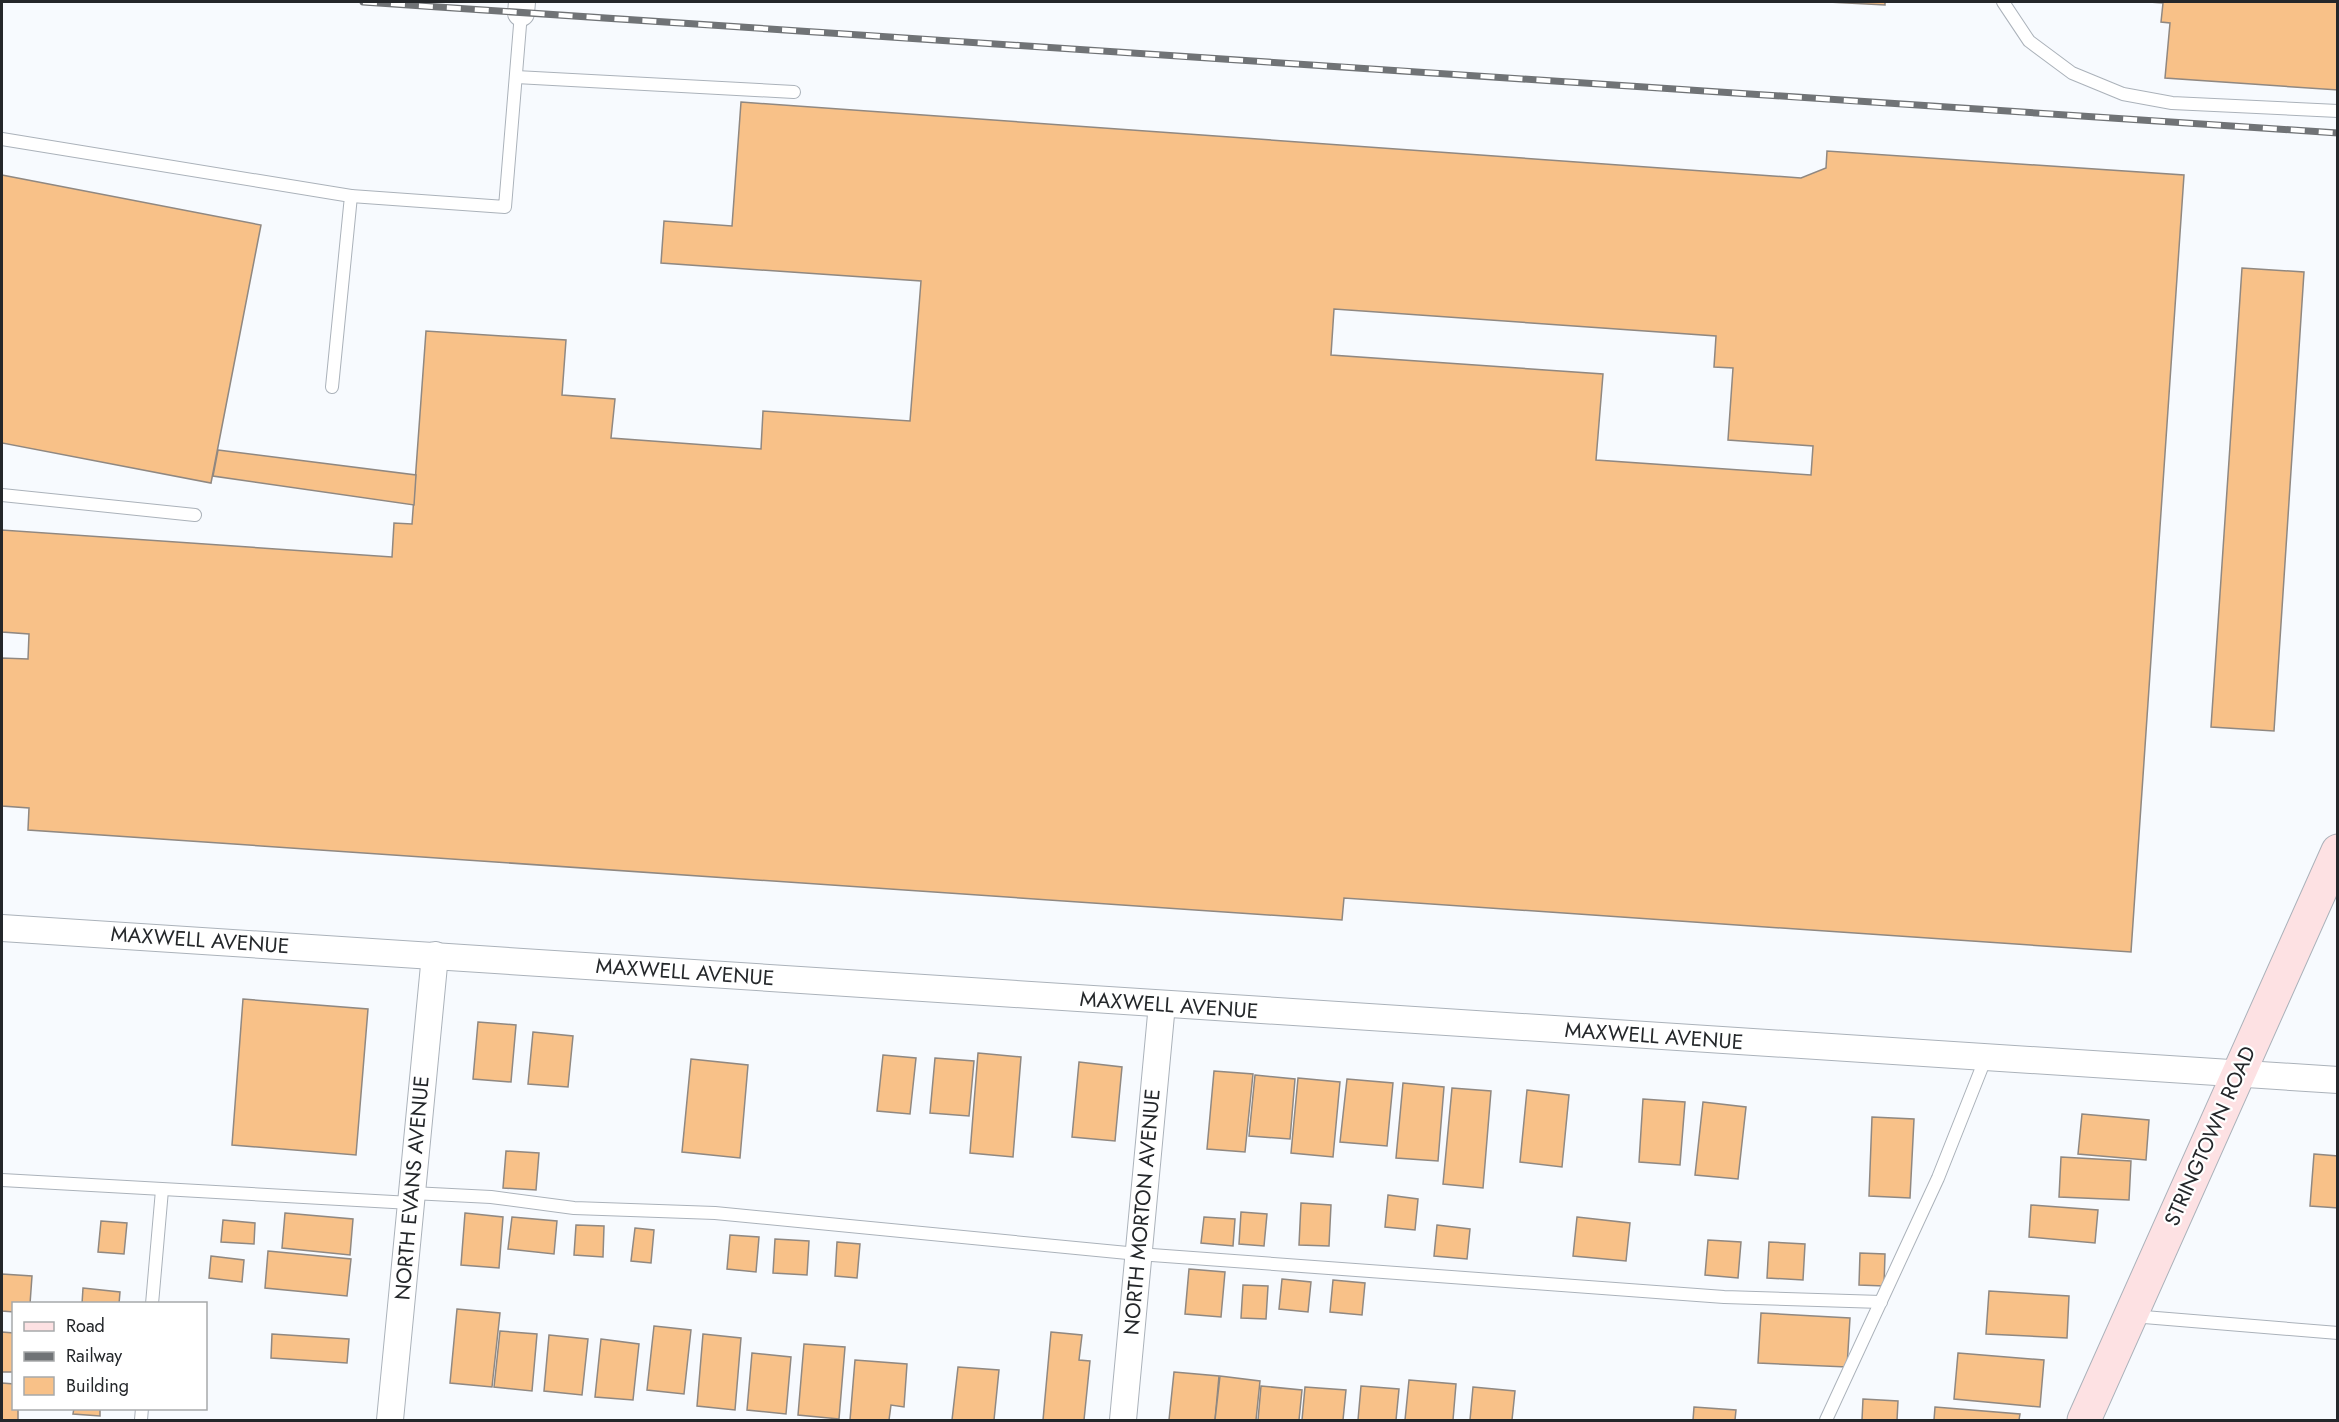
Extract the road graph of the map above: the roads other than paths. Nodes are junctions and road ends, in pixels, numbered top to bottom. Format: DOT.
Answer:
graph roads {
  1 [pos="2003,2"];
  2 [pos="522,7"];
  3 [pos="516,77"];
  4 [pos="794,92"];
  5 [pos="2337,111"];
  6 [pos="2,139"];
  7 [pos="351,196"];
  8 [pos="332,387"];
  9 [pos="2,495"];
  10 [pos="195,514"];
  11 [pos="2337,851"];
  12 [pos="2,928"];
  13 [pos="435,955"];
  14 [pos="1162,1004"];
  15 [pos="1986,1057"];
  16 [pos="2238,1073"];
  17 [pos="2337,1080"];
  18 [pos="2,1179"];
  19 [pos="162,1190"];
  20 [pos="411,1198"];
  21 [pos="1138,1254"];
  22 [pos="152,1302"];
  23 [pos="1881,1302"];
  24 [pos="2130,1315"];
  25 [pos="2337,1333"];
  26 [pos="390,1420"];
  27 [pos="1123,1420"];
  28 [pos="1826,1420"];
  29 [pos="2084,1420"];
  1 -- 5 [label="lane"];
  2 -- 3 [label="lane"];
  3 -- 4 [label="lane"];
  3 -- 7 [label="lane"];
  6 -- 7 [label="lane"];
  7 -- 8 [label="lane"];
  9 -- 10 [label="lane"];
  11 -- 16 [label="main road, STRINGTOWN ROAD"];
  12 -- 13 [label="street, MAXWELL AVENUE"];
  13 -- 14 [label="street, MAXWELL AVENUE"];
  13 -- 20 [label="street, NORTH EVANS AVENUE"];
  14 -- 15 [label="street, MAXWELL AVENUE"];
  14 -- 21 [label="street, NORTH MORTON AVENUE"];
  15 -- 16 [label="street, MAXWELL AVENUE"];
  15 -- 23 [label="lane"];
  16 -- 17 [label="street, MAXWELL AVENUE"];
  16 -- 24 [label="main road, STRINGTOWN ROAD"];
  18 -- 19 [label="lane"];
  19 -- 20 [label="lane"];
  19 -- 22 [label="lane"];
  20 -- 21 [label="lane"];
  20 -- 26 [label="street, NORTH EVANS AVENUE"];
  21 -- 23 [label="lane"];
  21 -- 27 [label="street, NORTH MORTON AVENUE"];
  23 -- 28 [label="lane"];
  24 -- 25 [label="lane"];
  24 -- 29 [label="main road, STRINGTOWN ROAD"];
}
